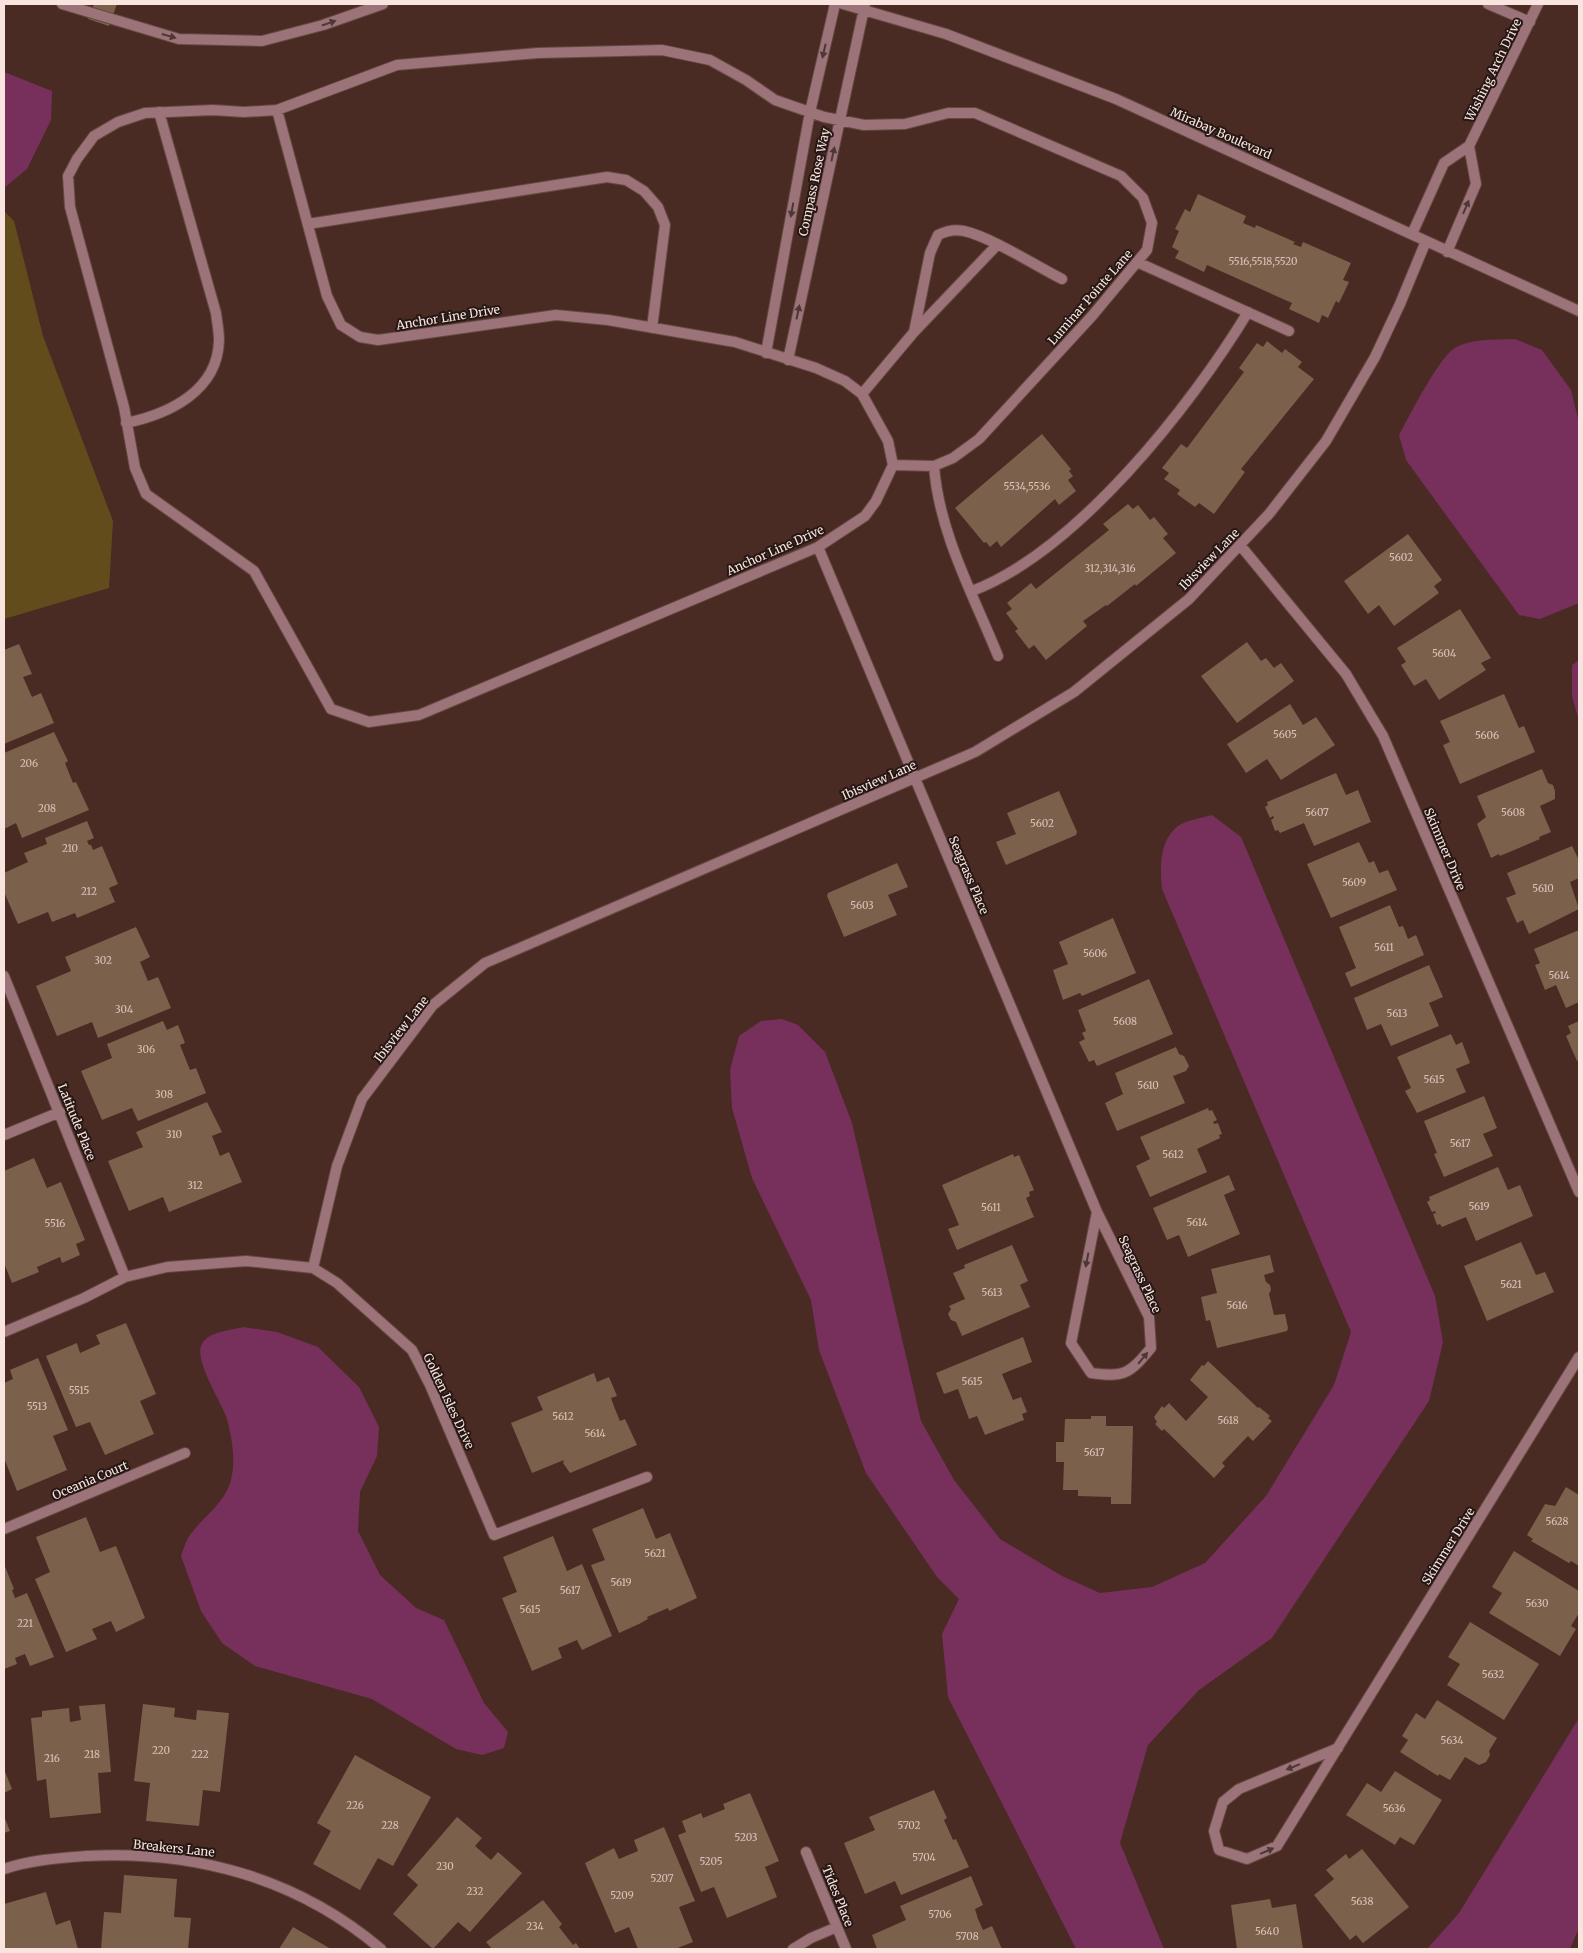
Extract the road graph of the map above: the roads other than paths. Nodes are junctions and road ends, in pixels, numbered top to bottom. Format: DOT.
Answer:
graph roads {
  1 [pos="62,4"];
  2 [pos="384,4"];
  3 [pos="835,4"];
  4 [pos="843,4"];
  5 [pos="1488,4"];
  6 [pos="1538,4"];
  7 [pos="864,6"];
  8 [pos="1530,22"];
  9 [pos="277,110"];
  10 [pos="159,112"];
  11 [pos="810,112"];
  12 [pos="840,120"];
  13 [pos="1469,146"];
  14 [pos="308,224"];
  15 [pos="1412,234"];
  16 [pos="1426,241"];
  17 [pos="996,246"];
  18 [pos="1447,252"];
  19 [pos="1137,262"];
  20 [pos="1062,279"];
  21 [pos="1579,311"];
  22 [pos="1248,312"];
  23 [pos="652,328"];
  24 [pos="1289,331"];
  25 [pos="914,332"];
  26 [pos="766,352"];
  27 [pos="788,360"];
  28 [pos="862,394"];
  29 [pos="126,423"];
  30 [pos="893,465"];
  31 [pos="934,466"];
  32 [pos="1240,545"];
  33 [pos="818,547"];
  34 [pos="972,591"];
  35 [pos="998,656"];
  36 [pos="915,778"];
  37 [pos="4,976"];
  38 [pos="60,1112"];
  39 [pos="4,1135"];
  40 [pos="1579,1192"];
  41 [pos="1097,1212"];
  42 [pos="313,1268"];
  43 [pos="125,1277"];
  44 [pos="4,1332"];
  45 [pos="1579,1357"];
  46 [pos="185,1453"];
  47 [pos="647,1477"];
  48 [pos="4,1529"];
  49 [pos="1338,1748"];
  50 [pos="806,1852"];
  51 [pos="4,1869"];
  52 [pos="837,1927"];
  53 [pos="381,1949"];
  54 [pos="793,1949"];
  55 [pos="846,1949"];
  1 -- 2 [label="street, one-way"];
  3 -- 11 [label="street, Compass Rose Way, one-way"];
  4 -- 7 [label="street, Mirabay Boulevard"];
  5 -- 8 [label="street"];
  6 -- 8 [label="street, Wishing Arch Drive"];
  7 -- 12 [label="street, Compass Rose Way"];
  7 -- 15 [label="street, Mirabay Boulevard"];
  8 -- 13 [label="street, Wishing Arch Drive"];
  9 -- 10 [label="street, Anchor Line Drive"];
  9 -- 11 [label="street, Anchor Line Drive"];
  9 -- 14 [label="street, Anchor Line Drive"];
  10 -- 29 [label="street"];
  10 -- 29 [label="street, Anchor Line Drive"];
  11 -- 12 [label="street, Luminar Pointe Lane"];
  11 -- 26 [label="street, Compass Rose Way, one-way"];
  12 -- 19 [label="street, Luminar Pointe Lane"];
  27 -- 12 [label="street, Compass Rose Way, one-way"];
  13 -- 15 [label="street, Wishing Arch Drive"];
  18 -- 13 [label="street, one-way"];
  14 -- 23 [label="street, Anchor Line Drive"];
  14 -- 23 [label="street"];
  15 -- 16 [label="street, Mirabay Boulevard"];
  16 -- 18 [label="street, Mirabay Boulevard"];
  16 -- 32 [label="street, Ibisview Lane"];
  17 -- 20 [label="street"];
  17 -- 25 [label="street"];
  17 -- 25 [label="street"];
  18 -- 21 [label="street, Mirabay Boulevard"];
  19 -- 22 [label="street"];
  19 -- 31 [label="street, Luminar Pointe Lane"];
  22 -- 24 [label="street"];
  22 -- 34 [label="street"];
  23 -- 26 [label="street, Anchor Line Drive"];
  25 -- 28 [label="street"];
  26 -- 27 [label="street, Anchor Line Drive"];
  27 -- 28 [label="street, Anchor Line Drive"];
  28 -- 30 [label="street, Anchor Line Drive"];
  29 -- 33 [label="street, Anchor Line Drive"];
  30 -- 31 [label="street, Luminar Pointe Lane"];
  30 -- 33 [label="street, Anchor Line Drive"];
  31 -- 34 [label="street"];
  32 -- 36 [label="street, Ibisview Lane"];
  32 -- 40 [label="street, Skimmer Drive"];
  33 -- 36 [label="street, Seagrass Place"];
  34 -- 35 [label="street"];
  36 -- 41 [label="street, Seagrass Place"];
  36 -- 42 [label="street, Ibisview Lane"];
  37 -- 38 [label="street, Latitude Place"];
  38 -- 39 [label="street"];
  38 -- 43 [label="street, Latitude Place"];
  41 -- 41 [label="street, Seagrass Place, one-way"];
  42 -- 43 [label="street, Golden Isles Drive"];
  42 -- 47 [label="street, Golden Isles Drive"];
  43 -- 44 [label="street, Golden Isles Drive"];
  45 -- 49 [label="street, Skimmer Drive"];
  46 -- 48 [label="street, Oceania Court"];
  49 -- 49 [label="street, Skimmer Drive, one-way"];
  50 -- 52 [label="street, Tides Place"];
  51 -- 53 [label="street, Breakers Lane"];
  52 -- 54 [label="street"];
  52 -- 55 [label="street, Tides Place"];
}
